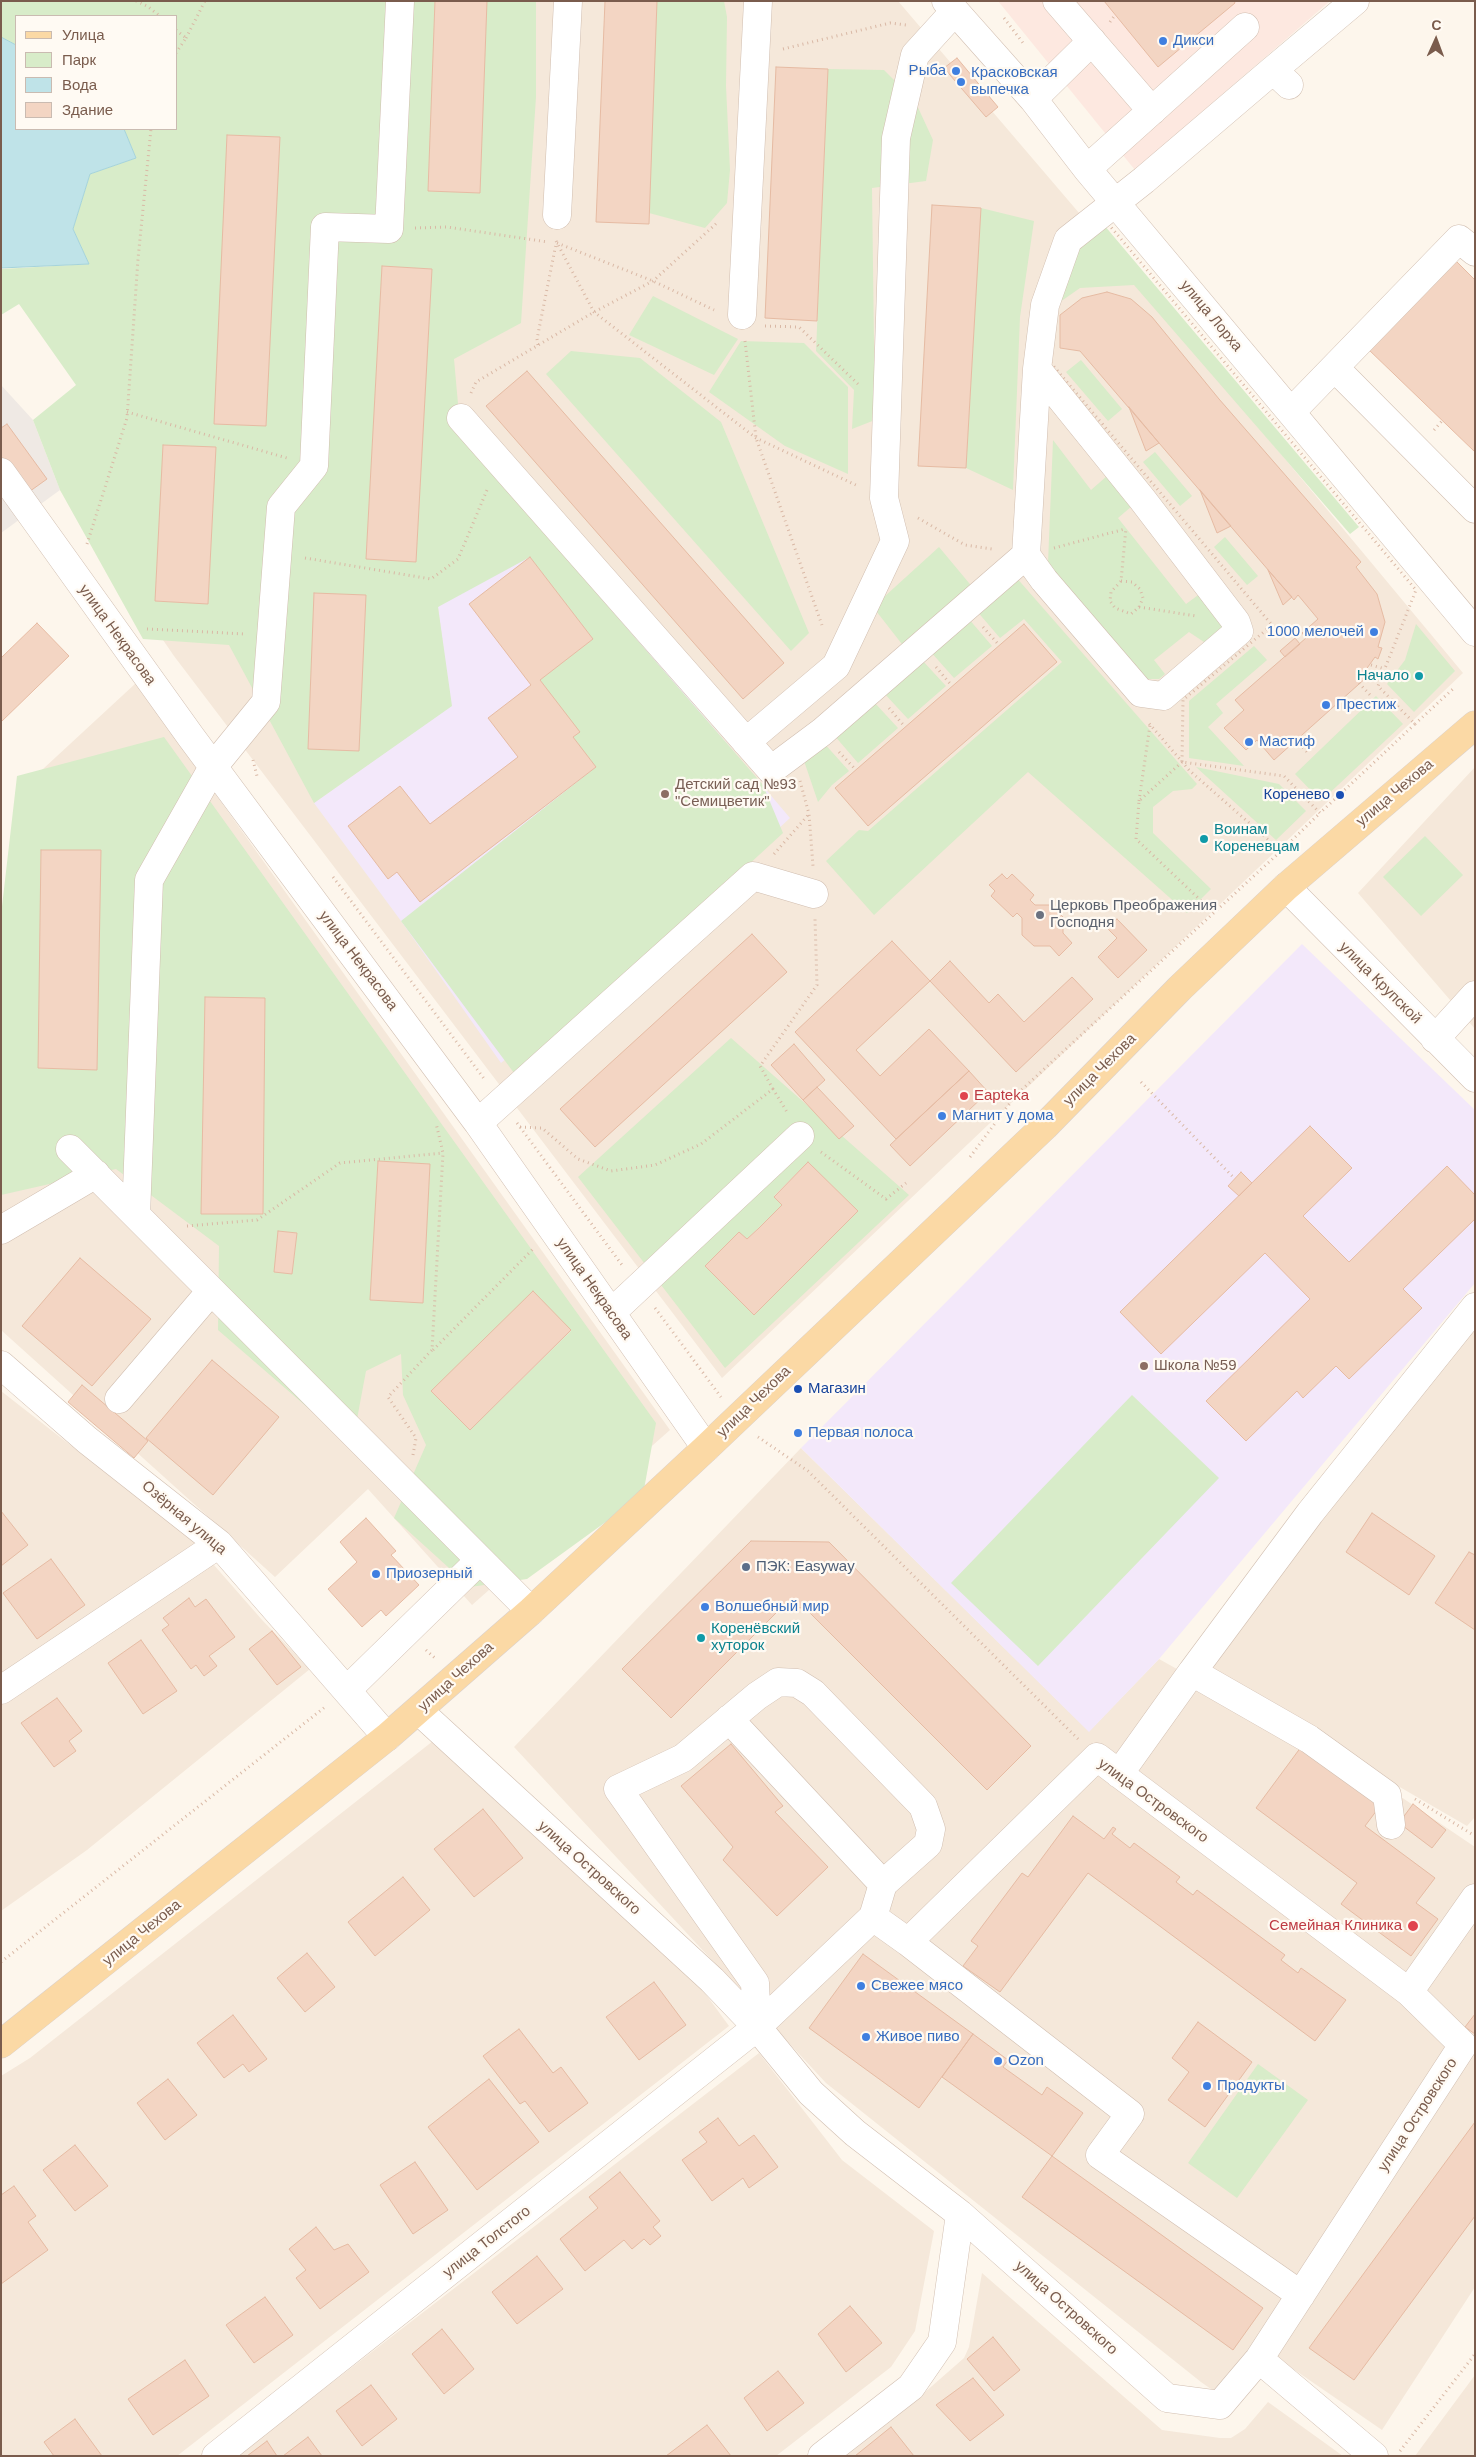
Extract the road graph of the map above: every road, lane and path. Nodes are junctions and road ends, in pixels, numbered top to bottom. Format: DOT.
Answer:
graph roads {
  1 [pos="136,1"];
  2 [pos="205,1"];
  3 [pos="400,1"];
  4 [pos="568,1"];
  5 [pos="758,1"];
  6 [pos="1057,1"];
  7 [pos="1354,1"];
  8 [pos="946,14"];
  9 [pos="159,15"];
  10 [pos="1245,27"];
  11 [pos="178,32"];
  12 [pos="186,38"];
  13 [pos="1092,41"];
  14 [pos="178,50"];
  15 [pos="755,56"];
  16 [pos="1033,99"];
  17 [pos="1152,111"];
  18 [pos="151,130"];
  19 [pos="1087,169"];
  20 [pos="748,195"];
  21 [pos="1116,203"];
  22 [pos="557,215"];
  23 [pos="388,229"];
  24 [pos="556,243"];
  25 [pos="1475,252"];
  26 [pos="652,282"];
  27 [pos="594,312"];
  28 [pos="742,319"];
  29 [pos="538,345"];
  30 [pos="1335,368"];
  31 [pos="1037,369"];
  32 [pos="127,412"];
  33 [pos="888,412"];
  34 [pos="1291,412"];
  35 [pos="461,418"];
  36 [pos="756,438"];
  37 [pos="499,462"];
  38 [pos="314,466"];
  39 [pos="4,474"];
  40 [pos="884,498"];
  41 [pos="1142,499"];
  42 [pos="1475,509"];
  43 [pos="1125,529"];
  44 [pos="277,554"];
  45 [pos="1026,555"];
  46 [pos="76,578"];
  47 [pos="1121,581"];
  48 [pos="1139,607"];
  49 [pos="1236,622"];
  50 [pos="111,627"];
  51 [pos="1475,632"];
  52 [pos="271,636"];
  53 [pos="1371,665"];
  54 [pos="836,666"];
  55 [pos="1385,670"];
  56 [pos="1359,684"];
  57 [pos="1454,688"];
  58 [pos="1370,695"];
  59 [pos="1144,717"];
  60 [pos="1150,724"];
  61 [pos="1415,724"];
  62 [pos="1475,725"];
  63 [pos="246,729"];
  64 [pos="1296,740"];
  65 [pos="746,742"];
  66 [pos="793,752"];
  67 [pos="1308,754"];
  68 [pos="1182,762"];
  69 [pos="213,767"];
  70 [pos="262,783"];
  71 [pos="1139,801"];
  72 [pos="1320,813"];
  73 [pos="809,814"];
  74 [pos="1281,851"];
  75 [pos="328,871"];
  76 [pos="753,876"];
  77 [pos="1286,887"];
  78 [pos="814,894"];
  79 [pos="1214,913"];
  80 [pos="1159,965"];
  81 [pos="1475,995"];
  82 [pos="1435,1038"];
  83 [pos="1475,1078"];
  84 [pos="1141,1082"];
  85 [pos="773,1090"];
  86 [pos="501,1102"];
  87 [pos="436,1123"];
  88 [pos="478,1123"];
  89 [pos="520,1127"];
  90 [pos="800,1136"];
  91 [pos="70,1149"];
  92 [pos="443,1152"];
  93 [pos="96,1174"];
  94 [pos="1235,1179"];
  95 [pos="906,1183"];
  96 [pos="143,1223"];
  97 [pos="552,1229"];
  98 [pos="1,1230"];
  99 [pos="639,1287"];
  100 [pos="211,1291"];
  101 [pos="1475,1307"];
  102 [pos="611,1313"];
  103 [pos="432,1350"];
  104 [pos="1,1365"];
  105 [pos="119,1399"];
  106 [pos="732,1410"];
  107 [pos="706,1448"];
  108 [pos="407,1487"];
  109 [pos="218,1544"];
  110 [pos="480,1560"];
  111 [pos="531,1612"];
  112 [pos="1192,1672"];
  113 [pos="348,1689"];
  114 [pos="1,1690"];
  115 [pos="419,1711"];
  116 [pos="730,1719"];
  117 [pos="387,1737"];
  118 [pos="1097,1757"];
  119 [pos="1119,1774"];
  120 [pos="1376,1787"];
  121 [pos="1391,1825"];
  122 [pos="1475,1836"];
  123 [pos="883,1884"];
  124 [pos="1475,1898"];
  125 [pos="873,1917"];
  126 [pos="908,1942"];
  127 [pos="1,1962"];
  128 [pos="1409,1992"];
  129 [pos="757,2027"];
  130 [pos="1,2044"];
  131 [pos="1469,2049"];
  132 [pos="960,2214"];
  133 [pos="1301,2295"];
  134 [pos="1475,2354"];
  135 [pos="1259,2359"];
  136 [pos="216,2456"];
  137 [pos="822,2456"];
  138 [pos="1374,2456"];
  139 [pos="1397,2456"];
  1 -- 9 [label="path"];
  2 -- 12 [label="path"];
  3 -- 23 [label="street"];
  4 -- 22 [label="street"];
  5 -- 15 [label="street"];
  6 -- 13 [label="street"];
  7 -- 21 [label="street"];
  8 -- 15 [label="path"];
  8 -- 16 [label="street, улица Лорха"];
  8 -- 33 [label="street"];
  10 -- 17 [label="street"];
  11 -- 12 [label="path"];
  12 -- 14 [label="path"];
  13 -- 16 [label="street"];
  13 -- 17 [label="street"];
  15 -- 20 [label="street"];
  16 -- 19 [label="street, улица Лорха"];
  17 -- 19 [label="street"];
  18 -- 32 [label="path"];
  19 -- 21 [label="street, улица Лорха"];
  20 -- 26 [label="path"];
  20 -- 28 [label="street"];
  21 -- 31 [label="street"];
  21 -- 34 [label="street, улица Лорха"];
  22 -- 24 [label="path"];
  23 -- 24 [label="path"];
  23 -- 38 [label="street"];
  24 -- 26 [label="path"];
  24 -- 27 [label="path"];
  24 -- 29 [label="path"];
  25 -- 30 [label="street"];
  26 -- 27 [label="path"];
  26 -- 28 [label="path"];
  27 -- 29 [label="path"];
  27 -- 36 [label="path"];
  28 -- 33 [label="path"];
  28 -- 36 [label="path"];
  29 -- 35 [label="path"];
  30 -- 34 [label="street"];
  30 -- 42 [label="street"];
  31 -- 41 [label="street"];
  31 -- 45 [label="street"];
  32 -- 38 [label="path"];
  32 -- 46 [label="path"];
  33 -- 40 [label="street"];
  34 -- 51 [label="street, улица Лорха"];
  35 -- 37 [label="street"];
  36 -- 40 [label="path"];
  36 -- 54 [label="path"];
  37 -- 44 [label="path"];
  37 -- 65 [label="street"];
  38 -- 44 [label="street"];
  39 -- 46 [label="street, улица Некрасова"];
  40 -- 45 [label="path"];
  40 -- 54 [label="street"];
  41 -- 43 [label="path"];
  41 -- 49 [label="street"];
  43 -- 45 [label="path"];
  43 -- 47 [label="path"];
  44 -- 52 [label="street"];
  45 -- 49 [label="street"];
  45 -- 66 [label="street"];
  46 -- 50 [label="street, улица Некрасова"];
  47 -- 48 [label="path"];
  47 -- 48 [label="path"];
  48 -- 49 [label="path"];
  50 -- 52 [label="path"];
  50 -- 69 [label="street, улица Некрасова"];
  52 -- 63 [label="street"];
  53 -- 55 [label="path"];
  54 -- 65 [label="street"];
  55 -- 61 [label="path"];
  55 -- 68 [label="path"];
  56 -- 58 [label="path"];
  57 -- 61 [label="path"];
  59 -- 60 [label="path"];
  60 -- 68 [label="path"];
  60 -- 71 [label="path"];
  61 -- 72 [label="path"];
  62 -- 77 [label="main road, улица Чехова"];
  63 -- 69 [label="street"];
  63 -- 70 [label="path"];
  64 -- 67 [label="path"];
  65 -- 66 [label="street"];
  66 -- 73 [label="path"];
  68 -- 71 [label="path"];
  68 -- 72 [label="path"];
  68 -- 74 [label="path"];
  69 -- 88 [label="street, улица Некрасова"];
  69 -- 96 [label="street"];
  71 -- 79 [label="path"];
  72 -- 74 [label="path"];
  73 -- 76 [label="path"];
  73 -- 78 [label="path"];
  74 -- 79 [label="path"];
  75 -- 86 [label="path"];
  76 -- 78 [label="street"];
  76 -- 86 [label="street"];
  77 -- 82 [label="street, улица Крупской"];
  77 -- 106 [label="main road, улица Чехова"];
  78 -- 85 [label="path"];
  79 -- 80 [label="path"];
  81 -- 82 [label="street"];
  82 -- 83 [label="street, улица Крупской"];
  84 -- 94 [label="path"];
  85 -- 89 [label="path"];
  85 -- 90 [label="path"];
  86 -- 88 [label="street"];
  86 -- 89 [label="path"];
  87 -- 92 [label="path"];
  88 -- 97 [label="street, улица Некрасова"];
  89 -- 99 [label="path"];
  90 -- 95 [label="path"];
  90 -- 99 [label="street"];
  91 -- 93 [label="street"];
  92 -- 96 [label="path"];
  92 -- 103 [label="path"];
  93 -- 96 [label="street"];
  93 -- 98 [label="street"];
  96 -- 100 [label="street"];
  97 -- 102 [label="street, улица Некрасова"];
  97 -- 103 [label="path"];
  99 -- 102 [label="street"];
  99 -- 106 [label="path"];
  100 -- 105 [label="street"];
  100 -- 108 [label="street"];
  101 -- 112 [label="street"];
  102 -- 107 [label="street, улица Некрасова"];
  103 -- 108 [label="path"];
  104 -- 109 [label="street, Озёрная улица"];
  106 -- 107 [label="main road, улица Чехова"];
  106 -- 118 [label="path"];
  107 -- 111 [label="main road, улица Чехова"];
  108 -- 110 [label="street"];
  109 -- 113 [label="street, Озёрная улица"];
  109 -- 114 [label="street"];
  110 -- 111 [label="street"];
  110 -- 113 [label="street"];
  111 -- 115 [label="main road, улица Чехова"];
  112 -- 119 [label="street"];
  112 -- 120 [label="street"];
  113 -- 117 [label="street, Озёрная улица"];
  113 -- 127 [label="path"];
  115 -- 117 [label="main road, улица Чехова"];
  115 -- 129 [label="street, улица Островского"];
  116 -- 123 [label="street"];
  116 -- 123 [label="street"];
  116 -- 129 [label="street"];
  117 -- 130 [label="main road, улица Чехова"];
  118 -- 119 [label="street, улица Островского"];
  118 -- 126 [label="street, улица Островского"];
  119 -- 128 [label="street, улица Островского"];
  120 -- 121 [label="street"];
  120 -- 122 [label="path"];
  123 -- 125 [label="street"];
  124 -- 128 [label="street"];
  125 -- 126 [label="street"];
  125 -- 129 [label="street"];
  126 -- 133 [label="street"];
  128 -- 131 [label="street, улица Островского"];
  129 -- 132 [label="street, улица Островского"];
  129 -- 136 [label="street, улица Толстого"];
  131 -- 133 [label="street, улица Островского"];
  132 -- 135 [label="street, улица Островского"];
  132 -- 137 [label="street"];
  133 -- 135 [label="street, улица Островского"];
  134 -- 139 [label="path"];
  135 -- 138 [label="street"];
}
